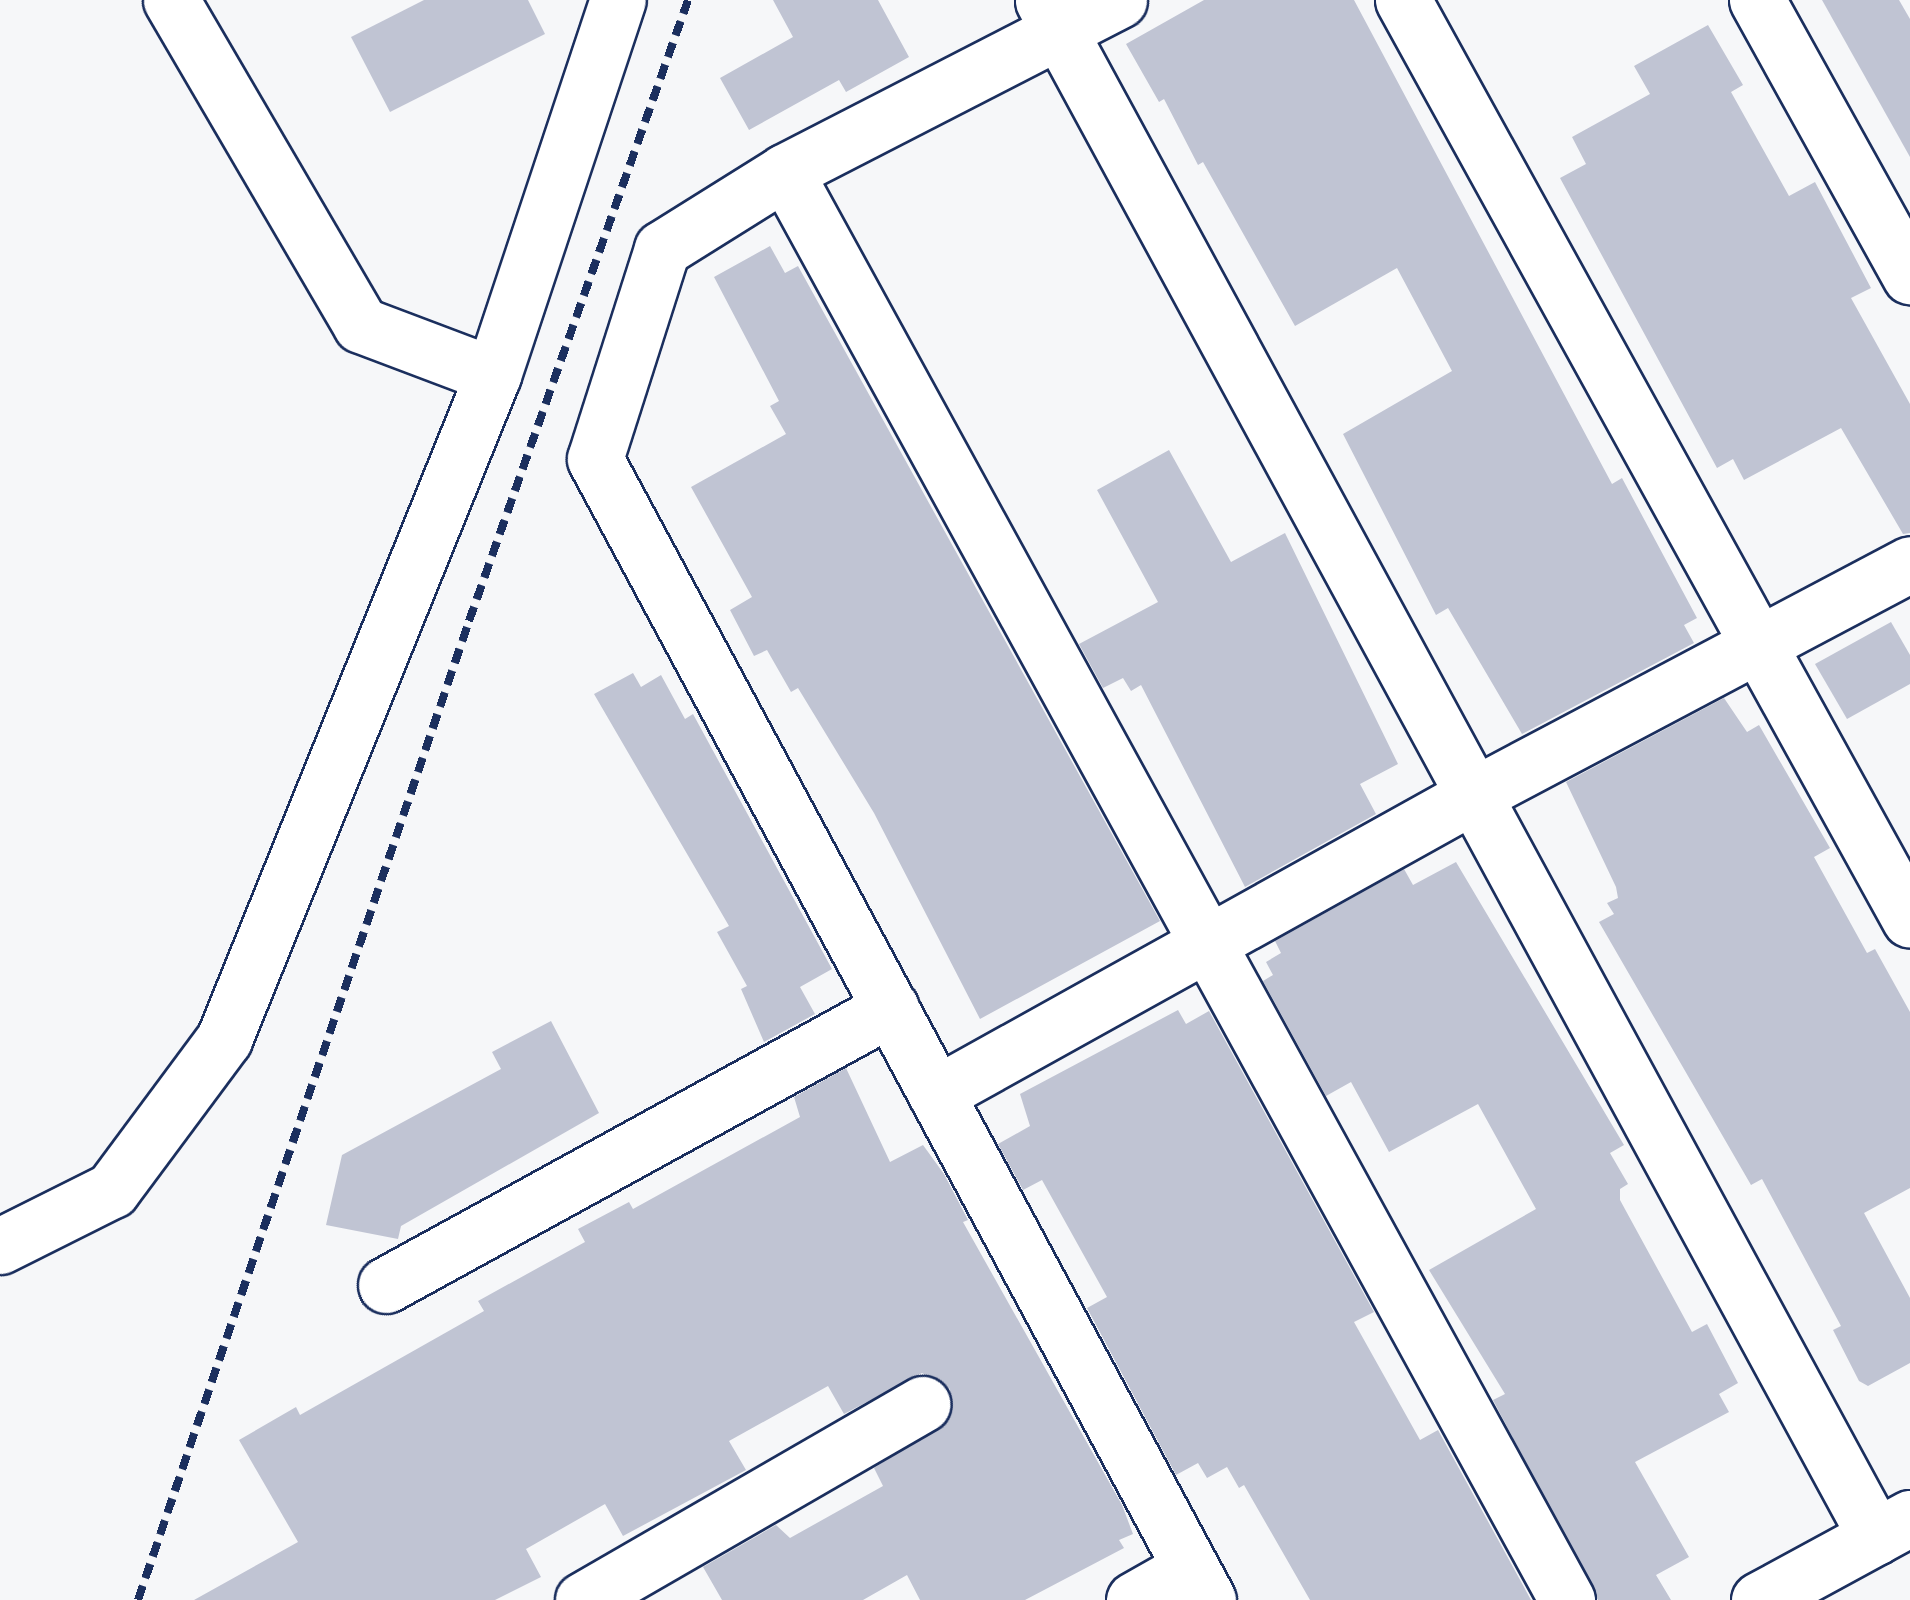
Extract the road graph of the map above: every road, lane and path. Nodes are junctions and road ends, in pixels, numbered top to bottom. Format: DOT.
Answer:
graph roads {
  1 [pos="171,0"];
  2 [pos="618,0"];
  3 [pos="1119,0"];
  4 [pos="1403,0"];
  5 [pos="1757,0"];
  6 [pos="1051,16"];
  7 [pos="785,172"];
  8 [pos="1910,276"];
  9 [pos="493,375"];
  10 [pos="1910,564"];
  11 [pos="1763,645"];
  12 [pos="1474,795"];
  13 [pos="1910,920"];
  14 [pos="1206,944"];
  15 [pos="890,1008"];
  16 [pos="936,1094"];
  17 [pos="0,1246"];
  18 [pos="386,1285"];
  19 [pos="923,1404"];
  20 [pos="1893,1527"];
  21 [pos="1199,1584"];
  22 [pos="583,1600"];
  23 [pos="1134,1600"];
  24 [pos="1567,1600"];
  25 [pos="1759,1600"];
  1 -- 9 [label="street"];
  2 -- 9 [label="street"];
  3 -- 6 [label="street"];
  4 -- 11 [label="street"];
  5 -- 8 [label="street"];
  6 -- 7 [label="street"];
  6 -- 12 [label="street"];
  7 -- 14 [label="street"];
  7 -- 15 [label="street"];
  9 -- 17 [label="street"];
  10 -- 11 [label="street"];
  11 -- 12 [label="street"];
  11 -- 13 [label="street"];
  12 -- 14 [label="street"];
  12 -- 20 [label="street"];
  14 -- 16 [label="street"];
  14 -- 24 [label="street"];
  15 -- 16 [label="street"];
  15 -- 18 [label="street"];
  16 -- 21 [label="street"];
  19 -- 22 [label="street"];
  20 -- 25 [label="street"];
  21 -- 23 [label="street"];
}
